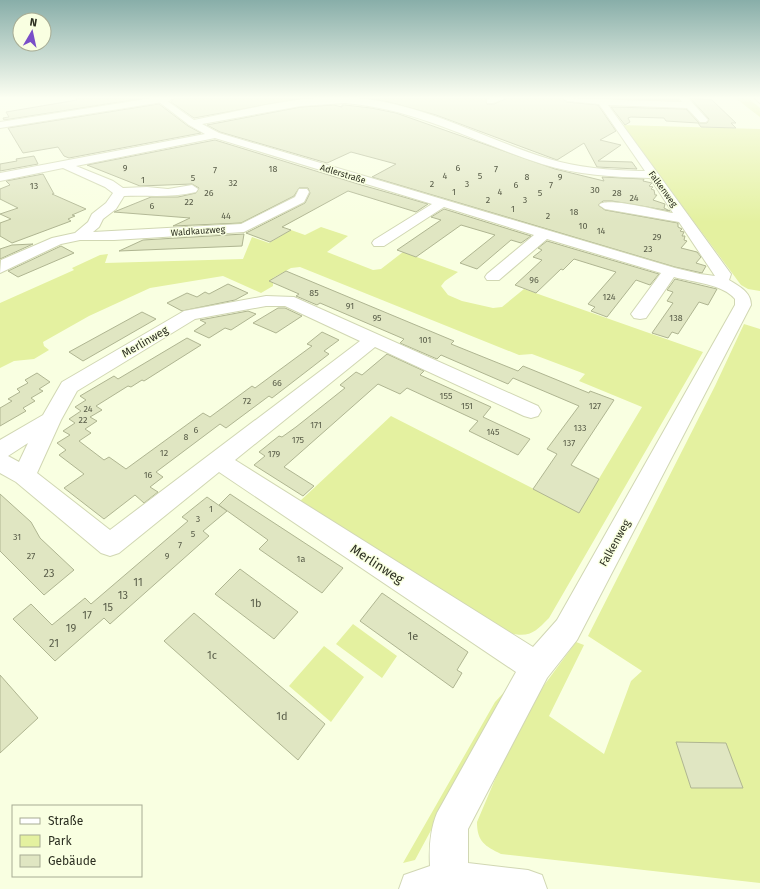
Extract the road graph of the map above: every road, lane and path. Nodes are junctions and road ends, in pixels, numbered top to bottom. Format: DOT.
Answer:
graph roads {
  1 [pos="193,139"];
  2 [pos="230,139"];
  3 [pos="490,139"];
  4 [pos="628,139"];
  5 [pos="65,165"];
  6 [pos="653,175"];
  7 [pos="0,177"];
  8 [pos="192,189"];
  9 [pos="120,192"];
  10 [pos="303,192"];
  11 [pos="442,203"];
  12 [pos="605,205"];
  13 [pos="684,218"];
  14 [pos="545,233"];
  15 [pos="80,236"];
  16 [pos="379,242"];
  17 [pos="0,268"];
  18 [pos="670,271"];
  19 [pos="493,277"];
  20 [pos="720,281"];
  21 [pos="640,314"];
  22 [pos="374,339"];
  23 [pos="531,410"];
  24 [pos="50,420"];
  25 [pos="0,450"];
  26 [pos="218,460"];
  27 [pos="0,462"];
  28 [pos="24,476"];
  29 [pos="536,667"];
  30 [pos="435,885"];
  31 [pos="528,889"];
  1 -- 5 [label="main road"];
  2 -- 11 [label="main road, Adlerstraße"];
  3 -- 6 [label="main road"];
  4 -- 6 [label="main road, Falkenweg"];
  5 -- 7 [label="main road"];
  5 -- 9 [label="main road"];
  6 -- 13 [label="main road, Falkenweg"];
  8 -- 9 [label="main road"];
  9 -- 15 [label="main road"];
  10 -- 15 [label="main road, Waldkauzweg"];
  11 -- 14 [label="main road, Adlerstraße"];
  11 -- 16 [label="main road"];
  12 -- 13 [label="main road, Falkenweg"];
  13 -- 20 [label="main road, Falkenweg"];
  14 -- 18 [label="main road, Adlerstraße"];
  14 -- 19 [label="main road"];
  15 -- 17 [label="main road, Waldkauzweg"];
  18 -- 20 [label="main road, Adlerstraße"];
  18 -- 21 [label="main road"];
  20 -- 29 [label="main road, Falkenweg"];
  22 -- 23 [label="main road, Merlinweg"];
  22 -- 24 [label="main road, Merlinweg"];
  22 -- 26 [label="main road"];
  24 -- 25 [label="main road, Merlinweg"];
  24 -- 28 [label="main road, Merlinweg"];
  26 -- 28 [label="main road"];
  26 -- 29 [label="main road, Merlinweg"];
  27 -- 28 [label="main road"];
  29 -- 30 [label="main road, Falkenweg"];
  30 -- 31 [label="main road"];
}
